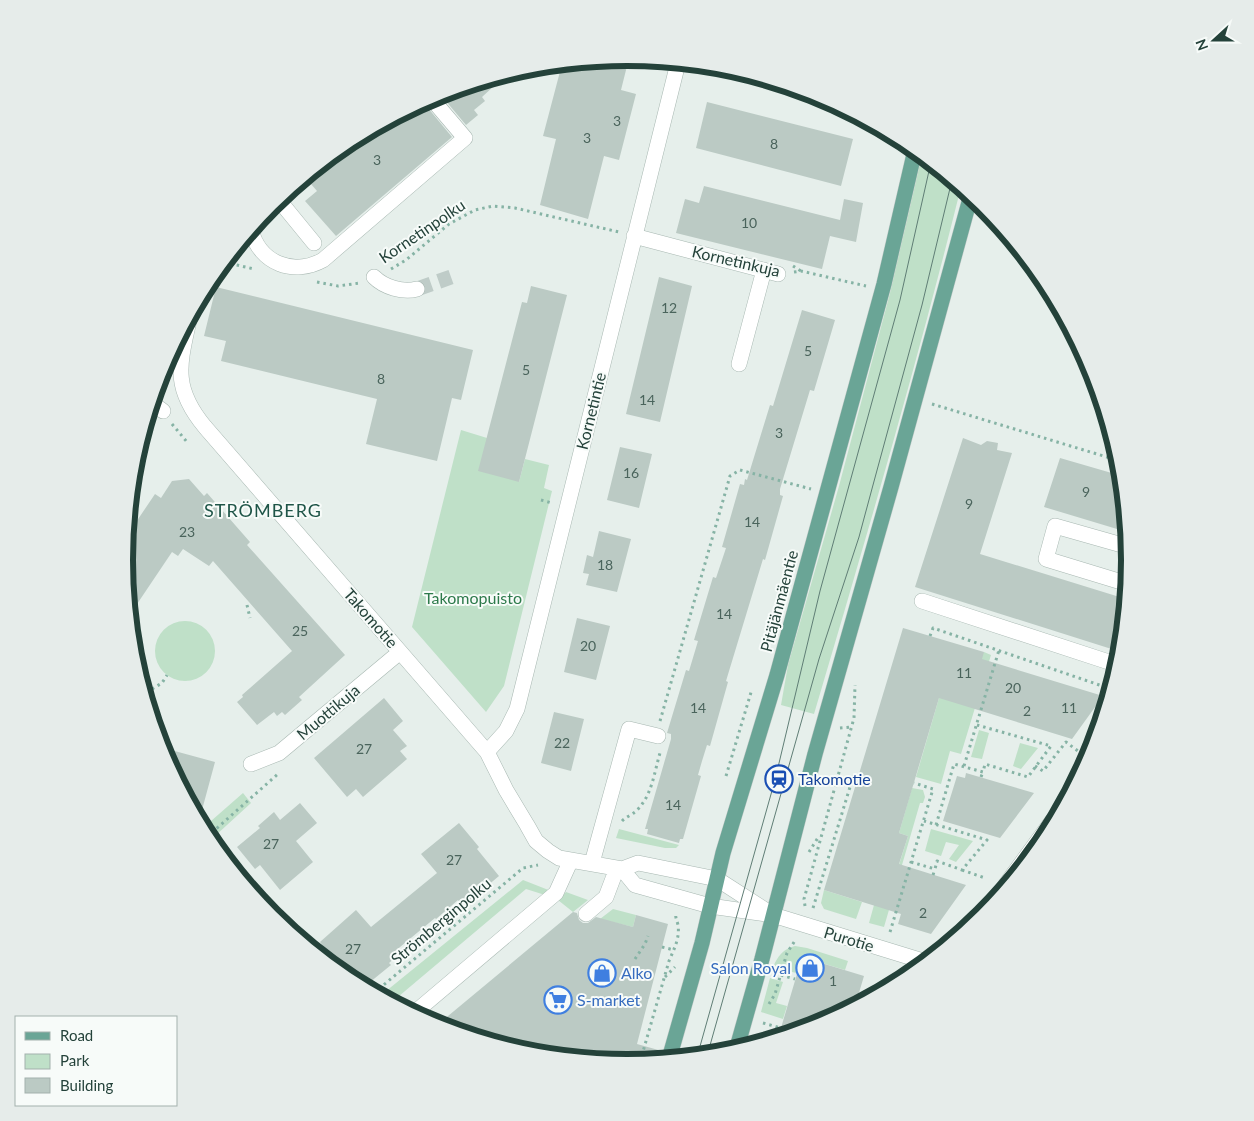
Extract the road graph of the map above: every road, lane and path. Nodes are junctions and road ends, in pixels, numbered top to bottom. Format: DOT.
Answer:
graph roads {
  1 [pos="676,69"];
  2 [pos="436,105"];
  3 [pos="914,158"];
  4 [pos="969,204"];
  5 [pos="284,206"];
  6 [pos="634,236"];
  7 [pos="253,238"];
  8 [pos="314,243"];
  9 [pos="232,264"];
  10 [pos="263,271"];
  11 [pos="771,272"];
  12 [pos="374,277"];
  13 [pos="310,281"];
  14 [pos="868,287"];
  15 [pos="417,289"];
  16 [pos="183,343"];
  17 [pos="739,364"];
  18 [pos="932,404"];
  19 [pos="1110,457"];
  20 [pos="814,490"];
  21 [pos="541,500"];
  22 [pos="556,504"];
  23 [pos="1121,545"];
  24 [pos="1120,582"];
  25 [pos="922,602"];
  26 [pos="247,605"];
  27 [pos="250,618"];
  28 [pos="930,636"];
  29 [pos="999,650"];
  30 [pos="400,652"];
  31 [pos="1111,663"];
  32 [pos="167,675"];
  33 [pos="1104,687"];
  34 [pos="152,688"];
  35 [pos="977,725"];
  36 [pos="852,727"];
  37 [pos="839,728"];
  38 [pos="657,736"];
  39 [pos="1078,751"];
  40 [pos="487,752"];
  41 [pos="251,764"];
  42 [pos="964,766"];
  43 [pos="1035,766"];
  44 [pos="983,772"];
  45 [pos="854,774"];
  46 [pos="981,777"];
  47 [pos="914,783"];
  48 [pos="924,821"];
  49 [pos="936,825"];
  50 [pos="618,826"];
  51 [pos="816,830"];
  52 [pos="821,834"];
  53 [pos="571,860"];
  54 [pos="911,862"];
  55 [pos="592,863"];
  56 [pos="524,868"];
  57 [pos="935,868"];
  58 [pos="619,869"];
  59 [pos="962,870"];
  60 [pos="933,874"];
  61 [pos="985,878"];
  62 [pos="717,879"];
  63 [pos="710,906"];
  64 [pos="813,908"];
  65 [pos="586,914"];
  66 [pos="773,915"];
  67 [pos="890,932"];
  68 [pos="648,936"];
  69 [pos="662,947"];
  70 [pos="674,950"];
  71 [pos="635,958"];
  72 [pos="918,960"];
  73 [pos="781,975"];
  74 [pos="795,979"];
  75 [pos="670,981"];
  76 [pos="379,989"];
  77 [pos="419,1009"];
  78 [pos="763,1023"];
  79 [pos="781,1028"];
  80 [pos="739,1042"];
  81 [pos="671,1053"];
  82 [pos="642,1055"];
  1 -- 6 [label="street, Kornetintie"];
  2 -- 7 [label="street"];
  3 -- 62 [label="main road, Pitäjänmäentie"];
  4 -- 66 [label="main road"];
  5 -- 8 [label="street"];
  6 -- 11 [label="street, Kornetinkuja"];
  6 -- 12 [label="path, Kornetinpolku"];
  6 -- 40 [label="street, Kornetintie"];
  9 -- 10 [label="path"];
  11 -- 14 [label="path, Kornetinkuja"];
  11 -- 17 [label="street"];
  12 -- 13 [label="path, Kornetinpolku"];
  12 -- 15 [label="street"];
  16 -- 30 [label="street, Takomotie"];
  18 -- 19 [label="path"];
  20 -- 38 [label="path"];
  21 -- 22 [label="path"];
  23 -- 24 [label="street"];
  25 -- 31 [label="street"];
  26 -- 27 [label="path"];
  28 -- 29 [label="path"];
  29 -- 33 [label="path"];
  29 -- 35 [label="path"];
  30 -- 40 [label="street, Takomotie"];
  30 -- 41 [label="street, Muottikuja"];
  32 -- 34 [label="path"];
  35 -- 42 [label="path"];
  35 -- 43 [label="path"];
  36 -- 37 [label="path"];
  38 -- 50 [label="path"];
  38 -- 55 [label="street"];
  39 -- 43 [label="path"];
  40 -- 53 [label="street, Takomotie"];
  42 -- 44 [label="path"];
  42 -- 49 [label="path"];
  43 -- 44 [label="path"];
  44 -- 46 [label="path"];
  45 -- 64 [label="path"];
  47 -- 48 [label="path"];
  48 -- 49 [label="path"];
  48 -- 54 [label="path"];
  49 -- 59 [label="path"];
  51 -- 52 [label="path"];
  53 -- 55 [label="street, Takomotie"];
  53 -- 77 [label="street"];
  54 -- 57 [label="path"];
  54 -- 67 [label="path"];
  55 -- 58 [label="street, Takomotie"];
  56 -- 76 [label="path, Strömberginpolku"];
  57 -- 59 [label="path"];
  57 -- 60 [label="path"];
  58 -- 62 [label="street, Takomotie"];
  58 -- 63 [label="street"];
  58 -- 65 [label="street"];
  59 -- 61 [label="path"];
  62 -- 63 [label="main road, Pitäjänmäentie"];
  62 -- 66 [label="street, Takomotie"];
  63 -- 66 [label="street"];
  63 -- 81 [label="main road, Pitäjänmäentie"];
  66 -- 72 [label="street, Purotie"];
  66 -- 80 [label="main road"];
  68 -- 71 [label="path"];
  69 -- 70 [label="path"];
  73 -- 74 [label="path"];
  75 -- 82 [label="path"];
  78 -- 79 [label="path"];
}
